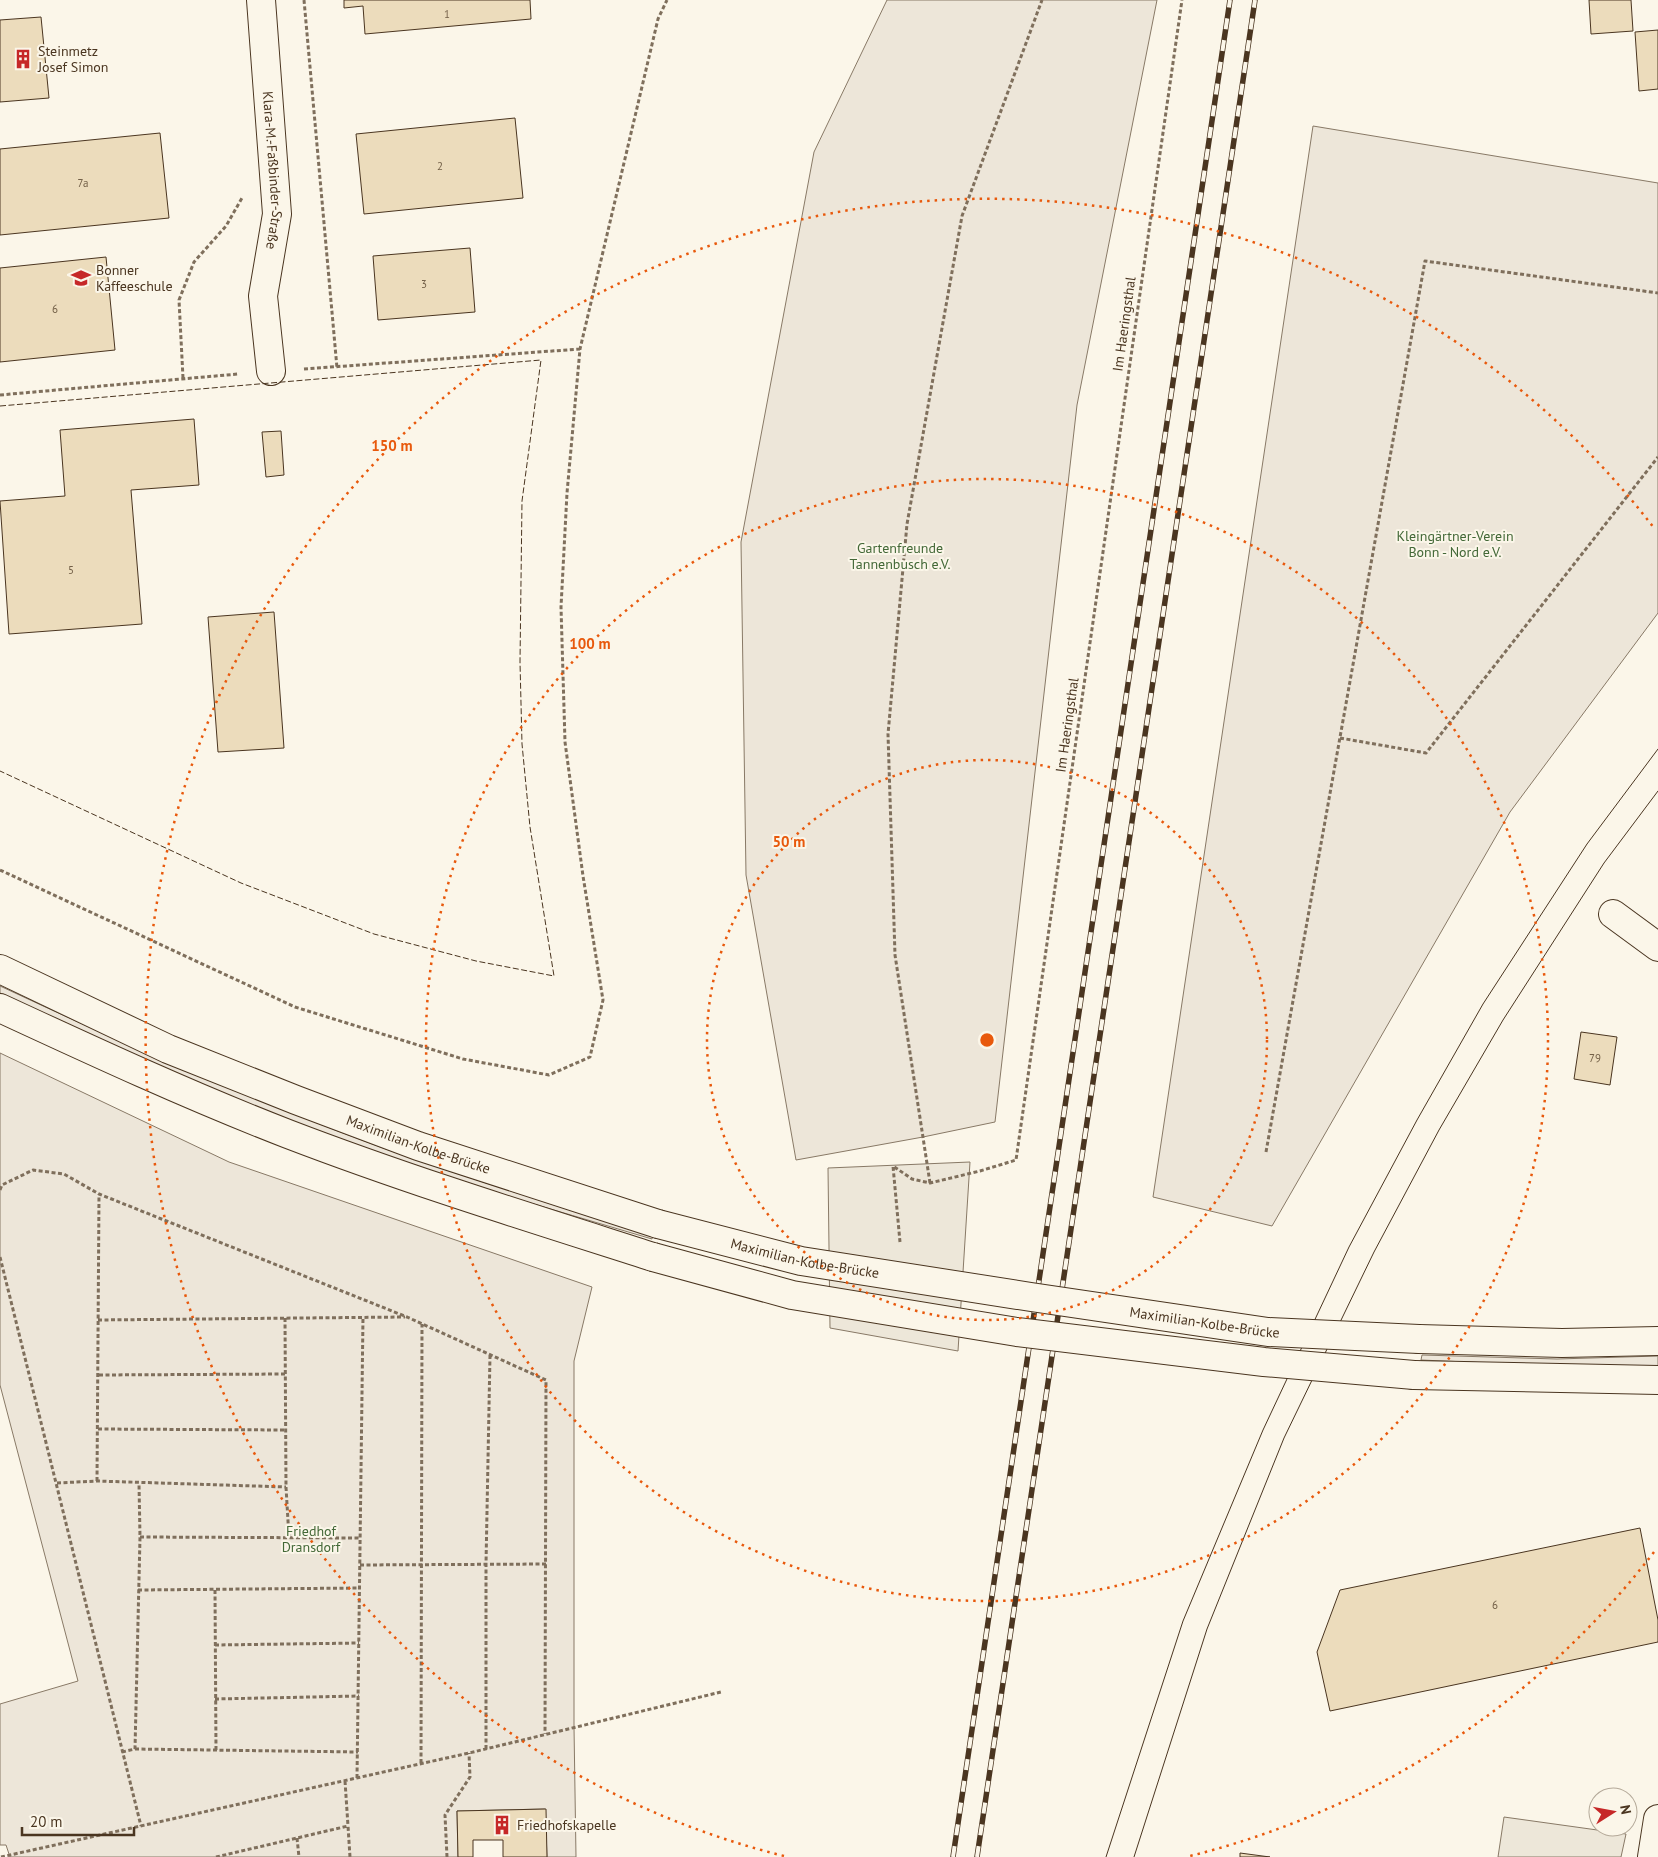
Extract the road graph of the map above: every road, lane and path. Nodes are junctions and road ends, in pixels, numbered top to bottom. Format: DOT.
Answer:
graph roads {
  1 [pos="262,0"];
  2 [pos="304,0"];
  3 [pos="667,0"];
  4 [pos="1042,0"];
  5 [pos="1182,0"];
  6 [pos="243,195"];
  7 [pos="1658,294"];
  8 [pos="337,368"];
  9 [pos="271,371"];
  10 [pos="182,378"];
  11 [pos="1658,457"];
  12 [pos="1340,738"];
  13 [pos="0,870"];
  14 [pos="1612,914"];
  15 [pos="1658,947"];
  16 [pos="0,969"];
  17 [pos="0,1008"];
  18 [pos="1266,1152"];
  19 [pos="930,1183"];
  20 [pos="0,1190"];
  21 [pos="99,1194"];
  22 [pos="900,1243"];
  23 [pos="0,1257"];
  24 [pos="407,1317"];
  25 [pos="285,1318"];
  26 [pos="363,1318"];
  27 [pos="98,1320"];
  28 [pos="422,1323"];
  29 [pos="1658,1341"];
  30 [pos="490,1354"];
  31 [pos="285,1374"];
  32 [pos="99,1375"];
  33 [pos="1658,1380"];
  34 [pos="98,1429"];
  35 [pos="285,1430"];
  36 [pos="97,1481"];
  37 [pos="57,1483"];
  38 [pos="140,1483"];
  39 [pos="286,1487"];
  40 [pos="140,1537"];
  41 [pos="289,1538"];
  42 [pos="360,1538"];
  43 [pos="486,1564"];
  44 [pos="546,1564"];
  45 [pos="420,1565"];
  46 [pos="360,1566"];
  47 [pos="360,1588"];
  48 [pos="138,1590"];
  49 [pos="215,1590"];
  50 [pos="359,1643"];
  51 [pos="215,1645"];
  52 [pos="721,1692"];
  53 [pos="359,1696"];
  54 [pos="215,1699"];
  55 [pos="545,1734"];
  56 [pos="135,1749"];
  57 [pos="486,1749"];
  58 [pos="216,1750"];
  59 [pos="122,1752"];
  60 [pos="358,1752"];
  61 [pos="469,1754"];
  62 [pos="421,1763"];
  63 [pos="358,1778"];
  64 [pos="345,1781"];
  65 [pos="1658,1819"];
  66 [pos="141,1826"];
  67 [pos="348,1826"];
  68 [pos="297,1838"];
  69 [pos="0,1857"];
  70 [pos="216,1857"];
  71 [pos="299,1857"];
  72 [pos="350,1857"];
  73 [pos="447,1857"];
  74 [pos="1652,1857"];
  1 -- 9 [label="street, Klara-M.-Faßbinder-Straße"];
  2 -- 8 [label="path"];
  3 -- 13 [label="path"];
  4 -- 19 [label="path"];
  5 -- 19 [label="path, Im Haeringsthal"];
  6 -- 10 [label="path"];
  7 -- 12 [label="path"];
  11 -- 12 [label="path"];
  12 -- 18 [label="path"];
  14 -- 15 [label="street"];
  16 -- 29 [label="street, Maximilian-Kolbe-Brücke, bridge"];
  17 -- 33 [label="street, bridge"];
  19 -- 22 [label="path"];
  20 -- 21 [label="path"];
  21 -- 24 [label="path"];
  21 -- 27 [label="path"];
  23 -- 37 [label="path"];
  24 -- 26 [label="path"];
  24 -- 28 [label="path"];
  25 -- 26 [label="path"];
  25 -- 27 [label="path"];
  25 -- 31 [label="path"];
  26 -- 42 [label="path"];
  27 -- 32 [label="path"];
  28 -- 30 [label="path"];
  28 -- 45 [label="path"];
  30 -- 43 [label="path"];
  30 -- 44 [label="path"];
  31 -- 32 [label="path"];
  31 -- 35 [label="path"];
  32 -- 34 [label="path"];
  34 -- 35 [label="path"];
  34 -- 36 [label="path"];
  35 -- 39 [label="path"];
  36 -- 37 [label="path"];
  36 -- 38 [label="path"];
  37 -- 59 [label="path"];
  38 -- 39 [label="path"];
  38 -- 40 [label="path"];
  39 -- 41 [label="path"];
  40 -- 41 [label="path"];
  40 -- 48 [label="path"];
  41 -- 42 [label="path"];
  42 -- 46 [label="path"];
  43 -- 44 [label="path"];
  43 -- 45 [label="path"];
  43 -- 57 [label="path"];
  44 -- 55 [label="path"];
  45 -- 46 [label="path"];
  45 -- 62 [label="path"];
  46 -- 47 [label="path"];
  47 -- 49 [label="path"];
  47 -- 50 [label="path"];
  48 -- 49 [label="path"];
  48 -- 56 [label="path"];
  49 -- 51 [label="path"];
  50 -- 51 [label="path"];
  50 -- 53 [label="path"];
  51 -- 54 [label="path"];
  52 -- 55 [label="path"];
  53 -- 54 [label="path"];
  53 -- 60 [label="path"];
  54 -- 58 [label="path"];
  55 -- 57 [label="path"];
  56 -- 58 [label="path"];
  56 -- 59 [label="path"];
  57 -- 61 [label="path"];
  58 -- 60 [label="path"];
  59 -- 66 [label="path"];
  60 -- 63 [label="path"];
  61 -- 62 [label="path"];
  61 -- 73 [label="path"];
  62 -- 63 [label="path"];
  63 -- 64 [label="path"];
  64 -- 66 [label="path"];
  64 -- 67 [label="path"];
  65 -- 74 [label="street"];
  66 -- 69 [label="path"];
  67 -- 68 [label="path"];
  67 -- 72 [label="path"];
  68 -- 70 [label="path"];
  68 -- 71 [label="path"];
}
